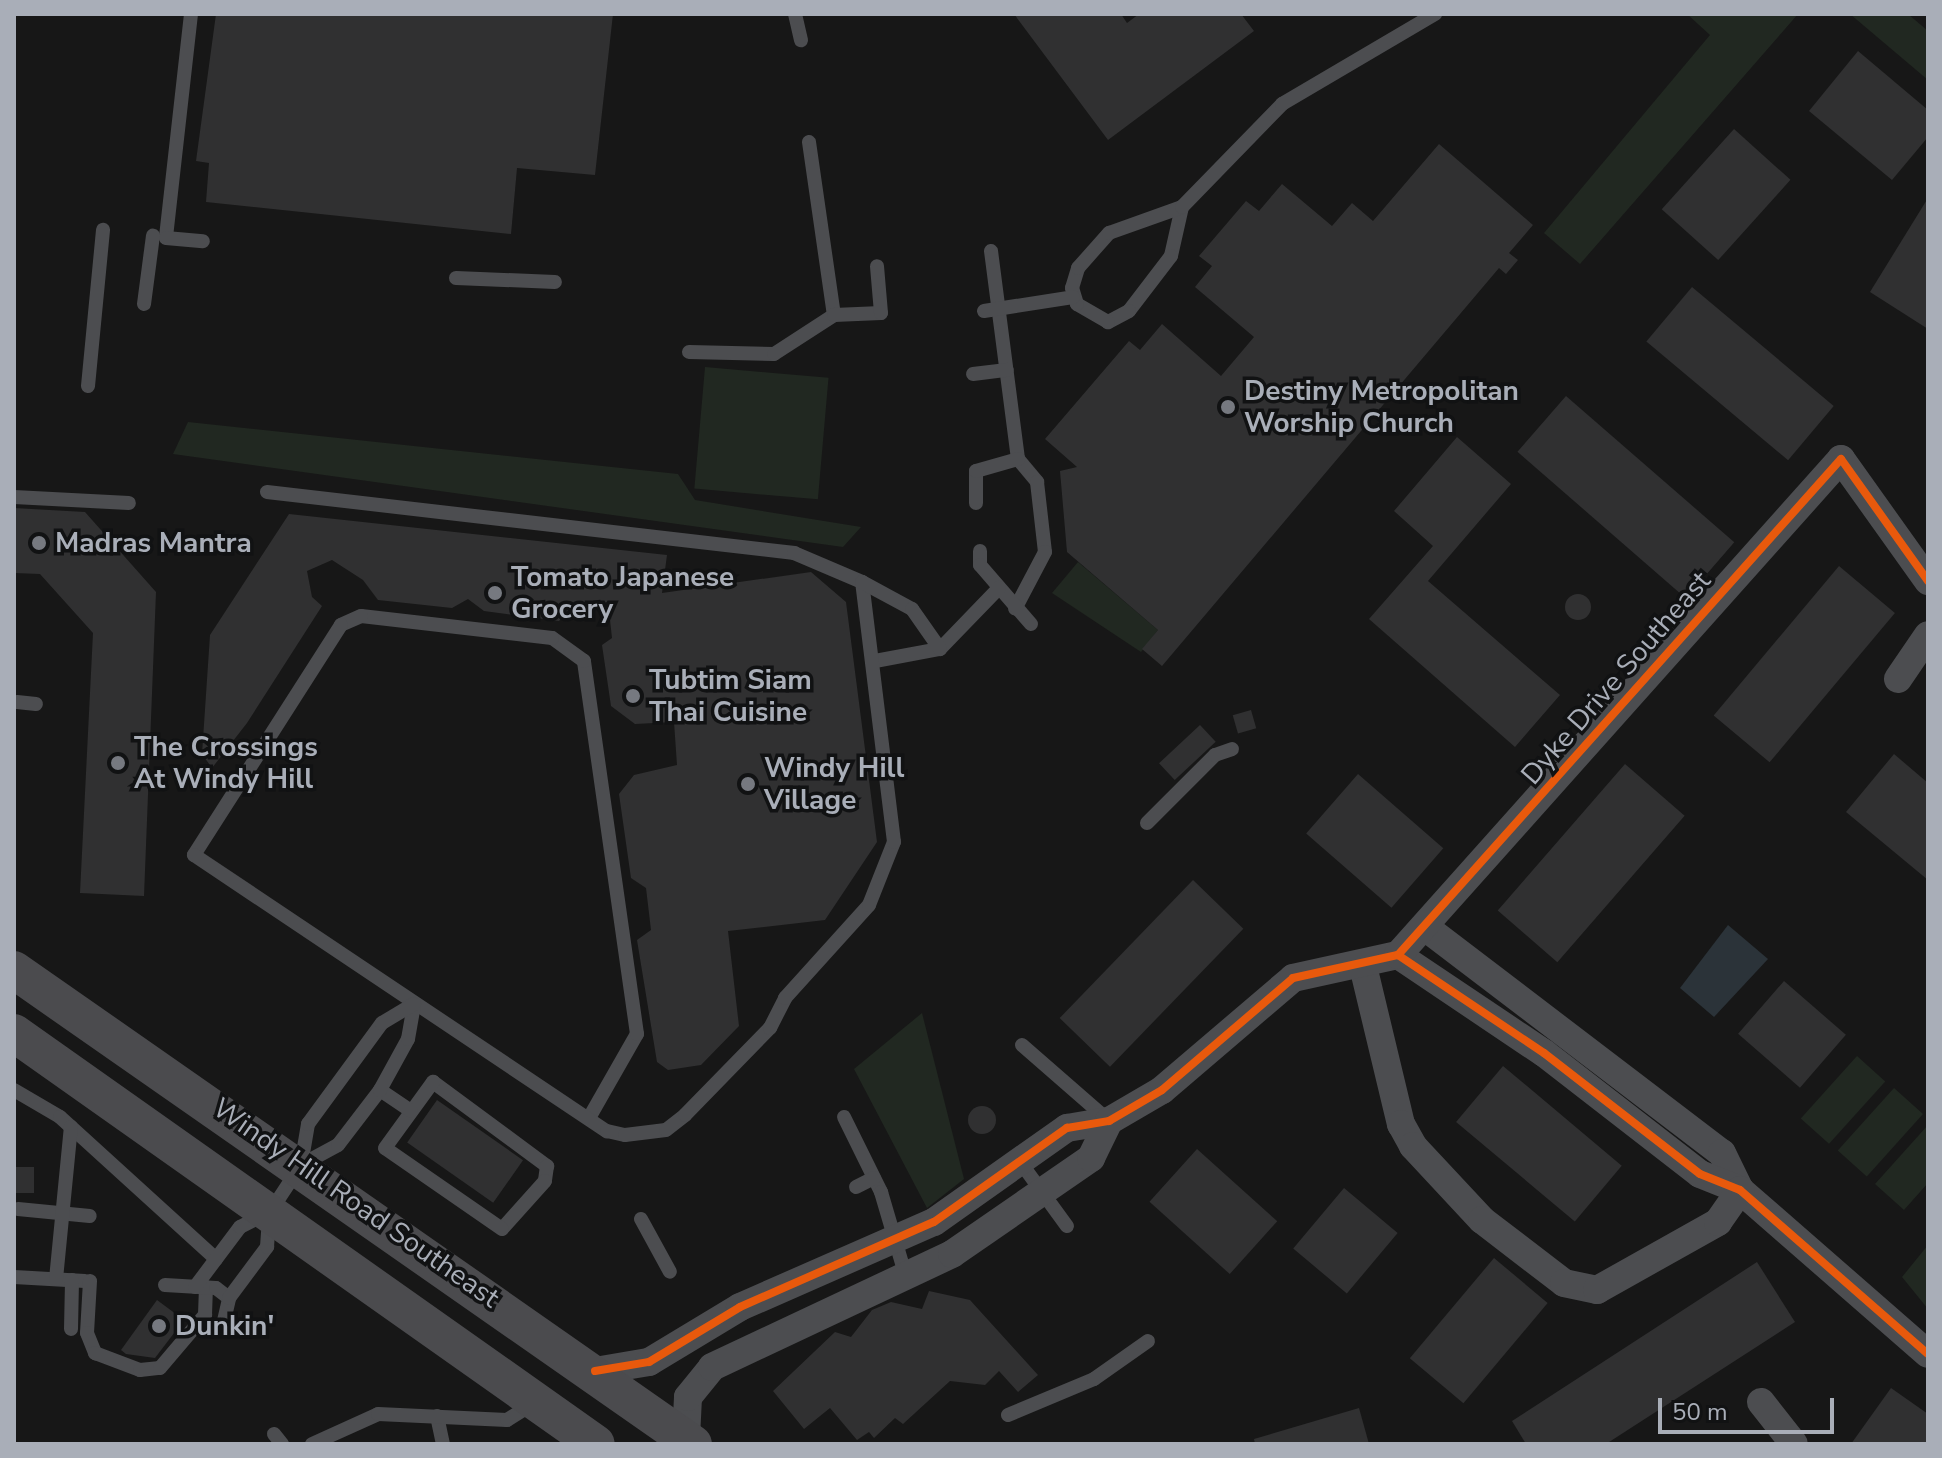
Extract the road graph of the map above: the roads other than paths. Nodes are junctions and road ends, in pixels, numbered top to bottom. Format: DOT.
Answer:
graph roads {
  1 [pos="191,14"];
  2 [pos="795,14"];
  3 [pos="1435,14"];
  4 [pos="801,40"];
  5 [pos="809,142"];
  6 [pos="1182,207"];
  7 [pos="103,230"];
  8 [pos="153,236"];
  9 [pos="203,241"];
  10 [pos="991,251"];
  11 [pos="877,266"];
  12 [pos="456,278"];
  13 [pos="555,282"];
  14 [pos="1073,297"];
  15 [pos="144,304"];
  16 [pos="992,310"];
  17 [pos="834,315"];
  18 [pos="689,352"];
  19 [pos="1007,370"];
  20 [pos="973,374"];
  21 [pos="88,386"];
  22 [pos="1018,459"];
  23 [pos="267,492"];
  24 [pos="14,497"];
  25 [pos="129,503"];
  26 [pos="976,503"];
  27 [pos="980,551"];
  28 [pos="1928,581"];
  29 [pos="862,582"];
  30 [pos="999,588"];
  31 [pos="1015,609"];
  32 [pos="1031,624"];
  33 [pos="1928,635"];
  34 [pos="940,649"];
  35 [pos="875,661"];
  36 [pos="1898,679"];
  37 [pos="17,702"];
  38 [pos="36,704"];
  39 [pos="1232,749"];
  40 [pos="1147,823"];
  41 [pos="1425,927"];
  42 [pos="1398,955"];
  43 [pos="1363,966"];
  44 [pos="14,970"];
  45 [pos="414,1004"];
  46 [pos="14,1033"];
  47 [pos="1022,1045"];
  48 [pos="14,1090"];
  49 [pos="380,1090"];
  50 [pos="411,1111"];
  51 [pos="844,1117"];
  52 [pos="589,1118"];
  53 [pos="1109,1121"];
  54 [pos="71,1127"];
  55 [pos="1021,1163"];
  56 [pos="301,1165"];
  57 [pos="874,1178"];
  58 [pos="856,1187"];
  59 [pos="1740,1190"];
  60 [pos="1042,1193"];
  61 [pos="18,1209"];
  62 [pos="270,1212"];
  63 [pos="62,1214"];
  64 [pos="90,1216"];
  65 [pos="641,1219"];
  66 [pos="1067,1226"];
  67 [pos="891,1243"];
  68 [pos="216,1259"];
  69 [pos="670,1272"];
  70 [pos="14,1277"];
  71 [pos="906,1277"];
  72 [pos="56,1279"];
  73 [pos="82,1281"];
  74 [pos="165,1285"];
  75 [pos="200,1287"];
  76 [pos="229,1298"];
  77 [pos="223,1325"];
  78 [pos="71,1329"];
  79 [pos="1148,1341"];
  80 [pos="1928,1354"];
  81 [pos="595,1371"];
  82 [pos="536,1401"];
  83 [pos="1761,1402"];
  84 [pos="1008,1415"];
  85 [pos="437,1416"];
  86 [pos="689,1441"];
  87 [pos="312,1444"];
  88 [pos="443,1444"];
  89 [pos="596,1444"];
  90 [pos="1794,1444"];
  1 -- 9 [label="lane"];
  2 -- 4 [label="lane"];
  3 -- 6 [label="lane"];
  5 -- 17 [label="lane"];
  6 -- 14 [label="lane"];
  6 -- 14 [label="lane"];
  7 -- 21 [label="lane"];
  8 -- 15 [label="lane"];
  10 -- 16 [label="lane"];
  11 -- 17 [label="lane"];
  12 -- 13 [label="lane"];
  14 -- 16 [label="lane"];
  16 -- 19 [label="lane"];
  17 -- 18 [label="lane"];
  19 -- 20 [label="lane"];
  19 -- 22 [label="lane"];
  22 -- 26 [label="lane"];
  22 -- 31 [label="lane"];
  23 -- 29 [label="lane"];
  24 -- 25 [label="lane"];
  27 -- 30 [label="lane"];
  28 -- 41 [label="street, Dyke Drive Southeast"];
  29 -- 34 [label="lane"];
  29 -- 35 [label="lane"];
  30 -- 31 [label="lane"];
  30 -- 34 [label="lane"];
  31 -- 32 [label="lane"];
  33 -- 36 [label="street"];
  34 -- 35 [label="lane"];
  35 -- 52 [label="lane"];
  37 -- 38 [label="lane"];
  39 -- 40 [label="lane"];
  41 -- 42 [label="street, Dyke Drive Southeast"];
  41 -- 59 [label="street"];
  42 -- 43 [label="street"];
  42 -- 59 [label="street"];
  43 -- 53 [label="street"];
  43 -- 59 [label="street"];
  44 -- 56 [label="main road, Windy Hill Road Southeast"];
  45 -- 49 [label="lane"];
  45 -- 52 [label="lane"];
  45 -- 52 [label="lane"];
  45 -- 56 [label="lane"];
  46 -- 62 [label="main road, Windy Hill Road Southeast"];
  47 -- 53 [label="lane"];
  48 -- 54 [label="lane"];
  49 -- 50 [label="lane"];
  49 -- 56 [label="lane"];
  50 -- 50 [label="lane"];
  51 -- 57 [label="lane"];
  53 -- 55 [label="street"];
  53 -- 60 [label="street"];
  54 -- 63 [label="lane"];
  54 -- 68 [label="lane"];
  55 -- 60 [label="lane"];
  55 -- 67 [label="street"];
  56 -- 62 [label="lane"];
  56 -- 81 [label="main road, Windy Hill Road Southeast"];
  57 -- 58 [label="lane"];
  57 -- 67 [label="lane"];
  59 -- 80 [label="street"];
  60 -- 66 [label="lane"];
  60 -- 71 [label="street"];
  61 -- 63 [label="lane"];
  62 -- 68 [label="lane"];
  62 -- 76 [label="lane"];
  62 -- 82 [label="main road, Windy Hill Road Southeast"];
  63 -- 64 [label="lane"];
  63 -- 72 [label="lane"];
  65 -- 69 [label="lane"];
  67 -- 71 [label="lane"];
  67 -- 81 [label="street"];
  68 -- 75 [label="lane"];
  70 -- 72 [label="lane"];
  71 -- 86 [label="street"];
  72 -- 73 [label="lane"];
  73 -- 75 [label="lane"];
  73 -- 78 [label="lane"];
  74 -- 75 [label="lane"];
  75 -- 76 [label="lane"];
  76 -- 77 [label="lane"];
  79 -- 84 [label="lane"];
  81 -- 86 [label="main road, Windy Hill Road Southeast"];
  82 -- 85 [label="lane"];
  82 -- 89 [label="main road, Windy Hill Road Southeast"];
  83 -- 90 [label="street"];
  85 -- 87 [label="lane"];
  85 -- 88 [label="lane"];
}
